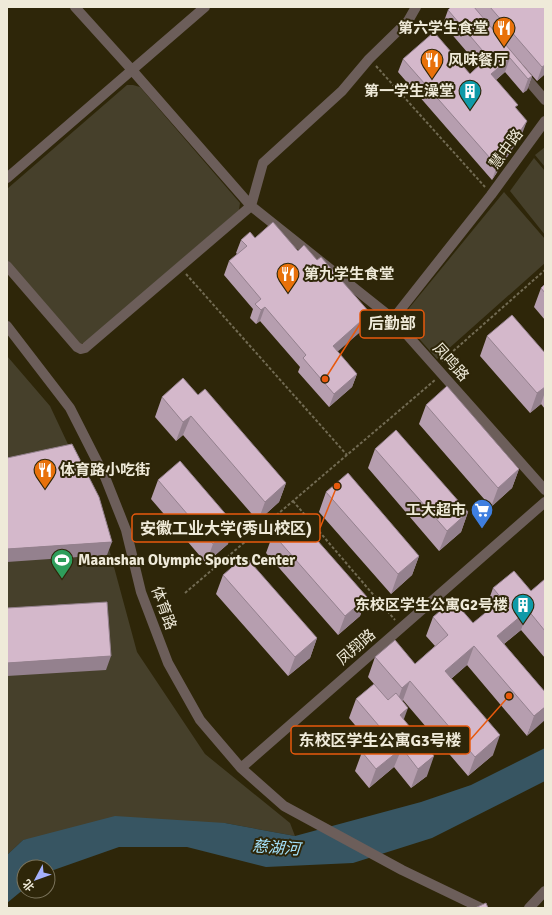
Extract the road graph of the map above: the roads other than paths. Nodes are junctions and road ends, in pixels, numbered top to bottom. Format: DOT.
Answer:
graph roads {
  1 [pos="75,7"];
  2 [pos="205,7"];
  3 [pos="416,7"];
  4 [pos="515,65"];
  5 [pos="132,70"];
  6 [pos="545,100"];
  7 [pos="545,121"];
  8 [pos="7,178"];
  9 [pos="251,206"];
  10 [pos="7,266"];
  11 [pos="393,319"];
  12 [pos="7,326"];
  13 [pos="545,490"];
  14 [pos="545,502"];
  15 [pos="241,768"];
  16 [pos="545,891"];
  17 [pos="481,908"];
  18 [pos="529,908"];
  1 -- 5 [label="street, 凤鸣路"];
  2 -- 5 [label="street"];
  3 -- 9 [label="street"];
  4 -- 6 [label="street"];
  5 -- 8 [label="street"];
  5 -- 9 [label="street, 凤鸣路"];
  7 -- 11 [label="street, 慧中路"];
  9 -- 10 [label="street"];
  9 -- 11 [label="street, 凤鸣路"];
  11 -- 13 [label="street, 凤鸣路"];
  12 -- 15 [label="street, 体育路"];
  14 -- 15 [label="street, 凤翔路"];
  15 -- 17 [label="street, 体育路"];
  16 -- 18 [label="street"];
}
